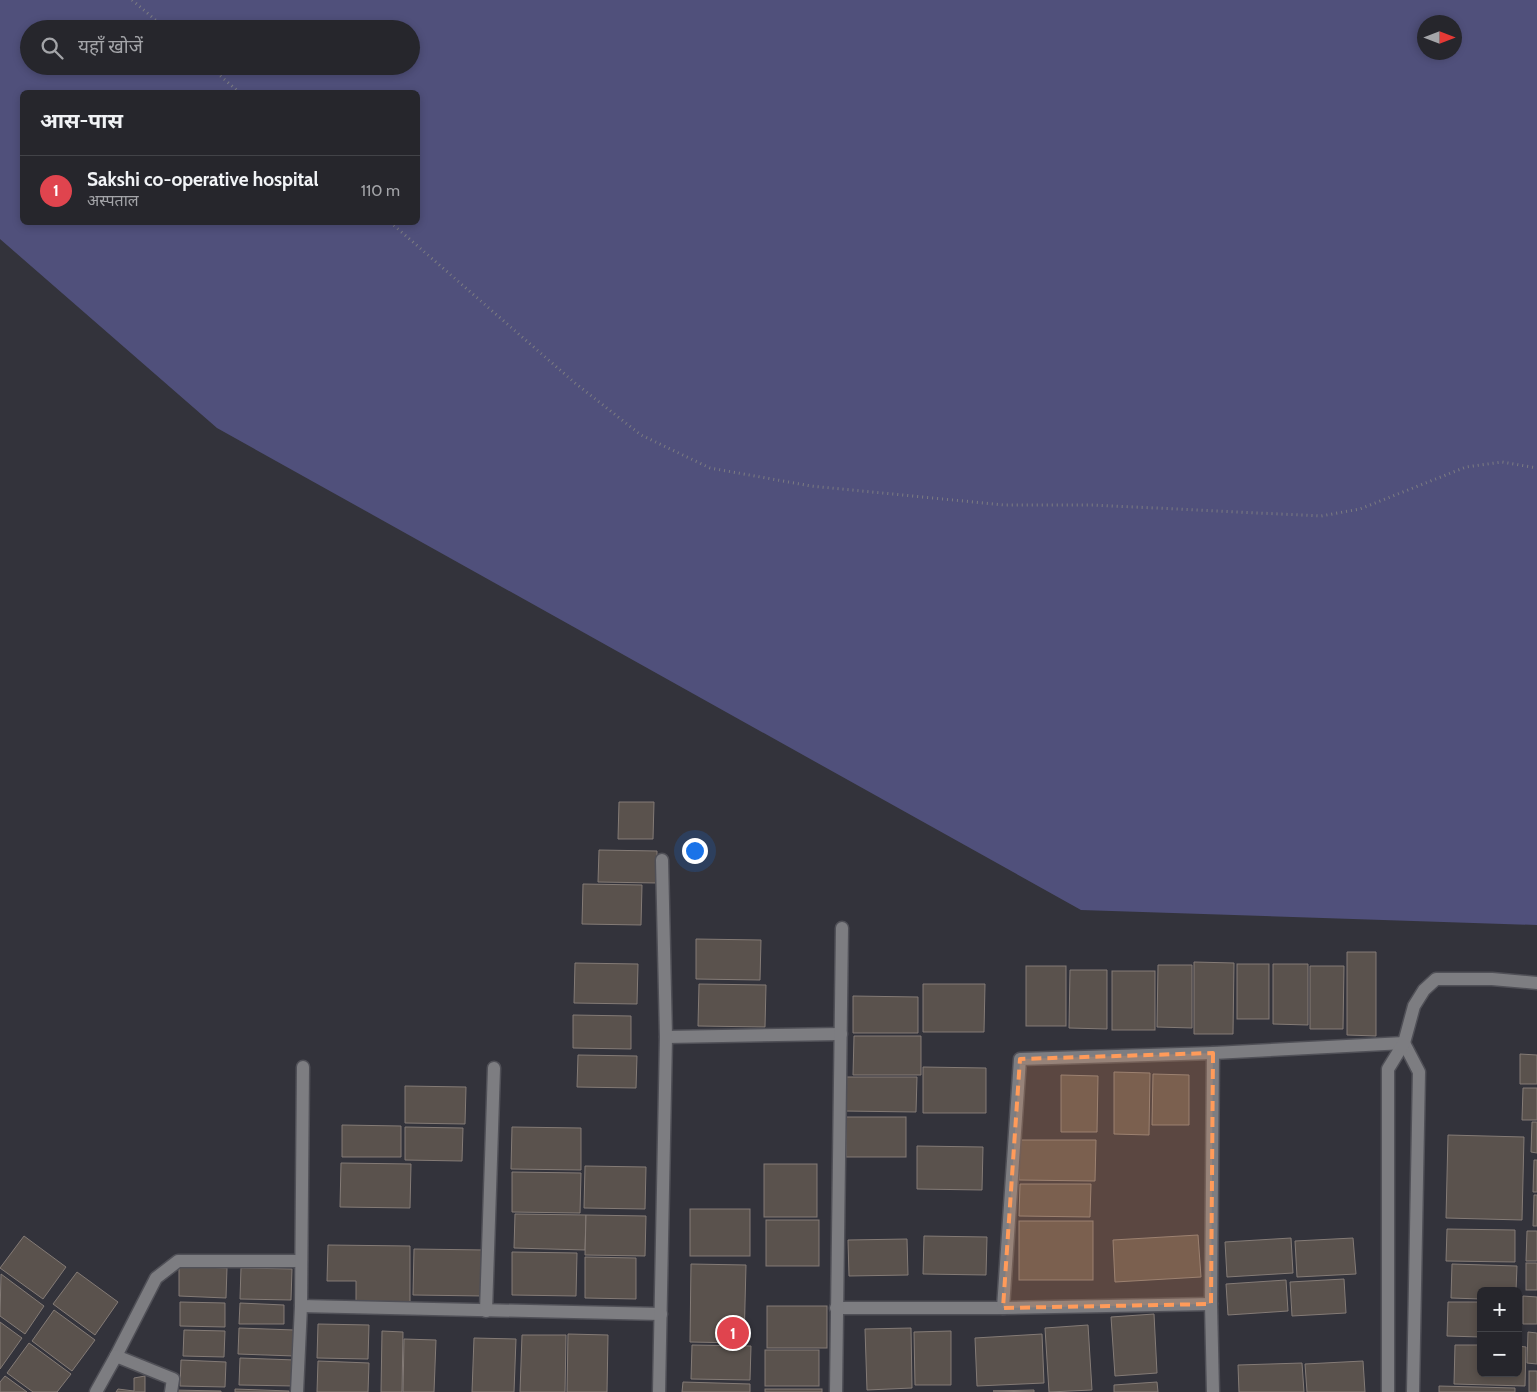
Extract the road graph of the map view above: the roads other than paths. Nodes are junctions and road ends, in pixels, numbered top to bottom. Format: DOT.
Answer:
graph roads {
  1 [pos="662,860"];
  2 [pos="842,928"];
  3 [pos="1537,983"];
  4 [pos="842,1034"];
  5 [pos="666,1037"];
  6 [pos="1404,1043"];
  7 [pos="1214,1053"];
  8 [pos="303,1066"];
  9 [pos="494,1068"];
  10 [pos="301,1261"];
  11 [pos="1211,1304"];
  12 [pos="301,1306"];
  13 [pos="836,1308"];
  14 [pos="1003,1308"];
  15 [pos="486,1311"];
  16 [pos="661,1314"];
  17 [pos="116,1356"];
  18 [pos="96,1392"];
  19 [pos="171,1392"];
  20 [pos="297,1392"];
  21 [pos="660,1392"];
  22 [pos="836,1392"];
  23 [pos="1213,1392"];
  24 [pos="1388,1392"];
  25 [pos="1413,1392"];
  1 -- 5 [label="street"];
  2 -- 4 [label="street"];
  3 -- 6 [label="street"];
  4 -- 5 [label="street"];
  4 -- 13 [label="street"];
  5 -- 16 [label="street"];
  6 -- 7 [label="street"];
  6 -- 24 [label="street"];
  6 -- 25 [label="street"];
  7 -- 11 [label="street"];
  7 -- 14 [label="street"];
  8 -- 10 [label="street"];
  9 -- 15 [label="street"];
  10 -- 12 [label="street"];
  10 -- 17 [label="street"];
  11 -- 14 [label="street"];
  11 -- 23 [label="street"];
  12 -- 15 [label="street"];
  12 -- 20 [label="street"];
  13 -- 14 [label="street"];
  13 -- 22 [label="street"];
  15 -- 16 [label="street"];
  16 -- 21 [label="street"];
  17 -- 18 [label="street"];
  17 -- 19 [label="street"];
}
